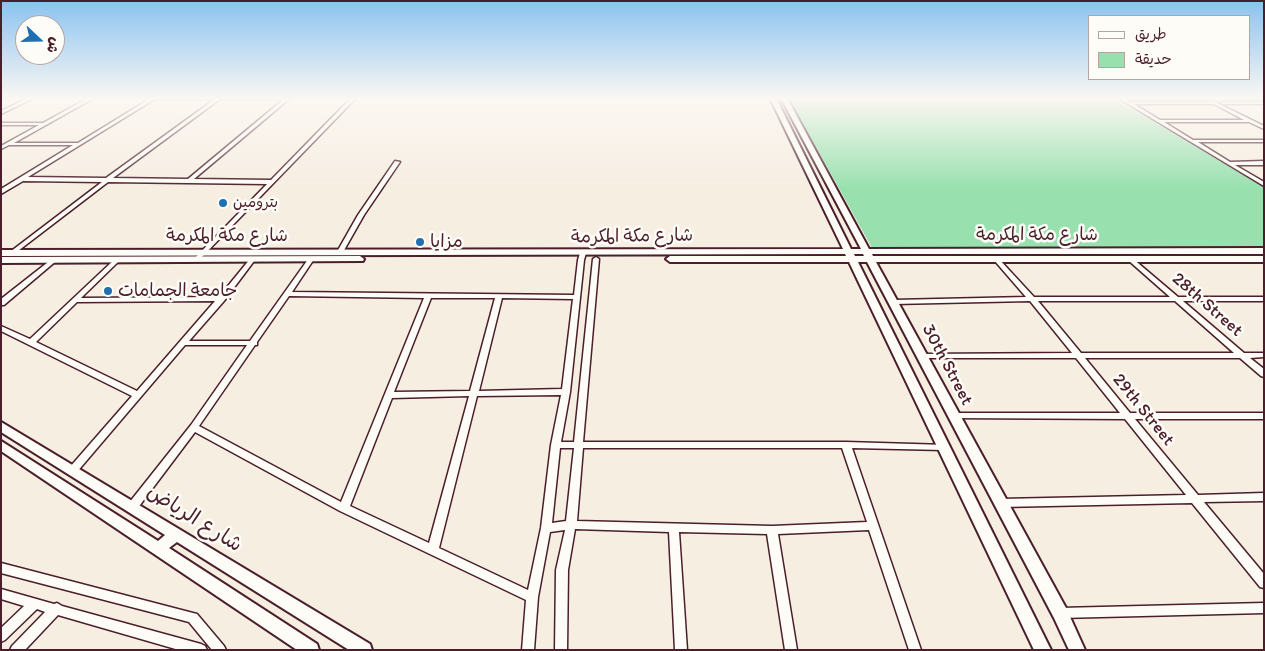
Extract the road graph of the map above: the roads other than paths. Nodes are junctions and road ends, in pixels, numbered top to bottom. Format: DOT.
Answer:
graph roads {
  1 [pos="36,128"];
  2 [pos="103,128"];
  3 [pos="178,128"];
  4 [pos="252,128"];
  5 [pos="324,128"];
  6 [pos="787,128"];
  7 [pos="800,128"];
  8 [pos="1170,128"];
  9 [pos="1192,142"];
  10 [pos="1264,142"];
  11 [pos="8,144"];
  12 [pos="77,144"];
  13 [pos="1,148"];
  14 [pos="397,162"];
  15 [pos="1228,163"];
  16 [pos="1264,163"];
  17 [pos="21,180"];
  18 [pos="107,180"];
  19 [pos="189,181"];
  20 [pos="272,182"];
  21 [pos="1264,184"];
  22 [pos="1,192"];
  23 [pos="1264,251"];
  24 [pos="340,252"];
  25 [pos="1,253"];
  26 [pos="12,253"];
  27 [pos="69,253"];
  28 [pos="202,253"];
  29 [pos="851,256"];
  30 [pos="869,256"];
  31 [pos="582,257"];
  32 [pos="311,259"];
  33 [pos="596,259"];
  34 [pos="996,259"];
  35 [pos="1130,259"];
  36 [pos="1264,259"];
  37 [pos="1,260"];
  38 [pos="50,260"];
  39 [pos="117,260"];
  40 [pos="196,260"];
  41 [pos="252,260"];
  42 [pos="289,294"];
  43 [pos="428,296"];
  44 [pos="499,296"];
  45 [pos="576,296"];
  46 [pos="220,299"];
  47 [pos="1032,299"];
  48 [pos="1179,299"];
  49 [pos="1264,299"];
  50 [pos="77,300"];
  51 [pos="894,302"];
  52 [pos="1,303"];
  53 [pos="1,328"];
  54 [pos="30,342"];
  55 [pos="183,343"];
  56 [pos="254,343"];
  57 [pos="1242,355"];
  58 [pos="1264,355"];
  59 [pos="923,356"];
  60 [pos="1079,357"];
  61 [pos="1264,374"];
  62 [pos="473,392"];
  63 [pos="566,392"];
  64 [pos="138,395"];
  65 [pos="389,395"];
  66 [pos="955,416"];
  67 [pos="1127,416"];
  68 [pos="1264,416"];
  69 [pos="1,426"];
  70 [pos="194,427"];
  71 [pos="1,445"];
  72 [pos="556,445"];
  73 [pos="846,445"];
  74 [pos="577,447"];
  75 [pos="944,447"];
  76 [pos="72,470"];
  77 [pos="1264,496"];
  78 [pos="1194,497"];
  79 [pos="1001,503"];
  80 [pos="133,506"];
  81 [pos="344,508"];
  82 [pos="571,525"];
  83 [pos="872,526"];
  84 [pos="546,528"];
  85 [pos="674,529"];
  86 [pos="772,530"];
  87 [pos="176,534"];
  88 [pos="433,548"];
  89 [pos="158,549"];
  90 [pos="1,568"];
  91 [pos="1264,583"];
  92 [pos="1,594"];
  93 [pos="532,597"];
  94 [pos="35,603"];
  95 [pos="57,608"];
  96 [pos="1264,608"];
  97 [pos="1060,612"];
  98 [pos="1,636"];
  99 [pos="16,650"];
  100 [pos="201,650"];
  101 [pos="220,650"];
  102 [pos="311,650"];
  103 [pos="364,650"];
  104 [pos="528,650"];
  105 [pos="561,650"];
  106 [pos="681,650"];
  107 [pos="792,650"];
  108 [pos="915,650"];
  109 [pos="1043,650"];
  110 [pos="1076,650"];
  1 -- 11 [label="street"];
  2 -- 12 [label="street"];
  3 -- 18 [label="street"];
  4 -- 19 [label="street"];
  5 -- 20 [label="street"];
  6 -- 29 [label="main road"];
  7 -- 30 [label="main road, 30th Street"];
  8 -- 9 [label="street"];
  9 -- 10 [label="street"];
  9 -- 15 [label="street"];
  11 -- 12 [label="street"];
  11 -- 13 [label="street"];
  12 -- 17 [label="street"];
  14 -- 24 [label="street"];
  15 -- 16 [label="street"];
  15 -- 21 [label="street"];
  17 -- 18 [label="street"];
  17 -- 22 [label="street"];
  18 -- 19 [label="street"];
  18 -- 26 [label="street"];
  19 -- 20 [label="street"];
  20 -- 28 [label="street"];
  23 -- 30 [label="main road, شارع مكة المكرمة"];
  24 -- 28 [label="main road, شارع مكة المكرمة"];
  24 -- 31 [label="main road, شارع مكة المكرمة"];
  25 -- 26 [label="main road, شارع مكة المكرمة"];
  26 -- 27 [label="main road, شارع مكة المكرمة"];
  27 -- 28 [label="main road, شارع مكة المكرمة"];
  27 -- 38 [label="main road"];
  28 -- 40 [label="street"];
  29 -- 30 [label="main road, شارع مكة المكرمة"];
  29 -- 31 [label="main road, شارع مكة المكرمة"];
  29 -- 33 [label="main road, شارع مكة المكرمة"];
  29 -- 75 [label="main road"];
  30 -- 34 [label="main road, شارع مكة المكرمة"];
  30 -- 51 [label="main road, 30th Street"];
  31 -- 32 [label="main road, شارع مكة المكرمة"];
  31 -- 33 [label="main road, شارع مكة المكرمة"];
  31 -- 45 [label="street"];
  32 -- 41 [label="main road, شارع مكة المكرمة"];
  32 -- 42 [label="street"];
  33 -- 74 [label="street"];
  34 -- 35 [label="main road, شارع مكة المكرمة"];
  34 -- 47 [label="street, 29th Street"];
  35 -- 36 [label="main road, شارع مكة المكرمة"];
  35 -- 48 [label="street, 28th Street"];
  37 -- 38 [label="main road, شارع مكة المكرمة"];
  38 -- 39 [label="main road, شارع مكة المكرمة"];
  38 -- 52 [label="street"];
  39 -- 40 [label="main road, شارع مكة المكرمة"];
  39 -- 50 [label="street"];
  40 -- 41 [label="main road, شارع مكة المكرمة"];
  41 -- 46 [label="street"];
  42 -- 43 [label="street"];
  42 -- 56 [label="street"];
  43 -- 44 [label="street"];
  43 -- 65 [label="street"];
  44 -- 45 [label="street"];
  44 -- 62 [label="street"];
  45 -- 63 [label="street"];
  46 -- 50 [label="street"];
  46 -- 55 [label="street"];
  47 -- 48 [label="street"];
  47 -- 51 [label="street"];
  47 -- 60 [label="street, 29th Street"];
  48 -- 49 [label="street"];
  48 -- 57 [label="street, 28th Street"];
  50 -- 54 [label="street"];
  51 -- 59 [label="main road, 30th Street"];
  53 -- 54 [label="street"];
  54 -- 64 [label="street"];
  55 -- 56 [label="street"];
  55 -- 64 [label="street"];
  56 -- 70 [label="street"];
  57 -- 58 [label="street"];
  57 -- 60 [label="street"];
  57 -- 61 [label="street, 28th Street"];
  59 -- 60 [label="street"];
  59 -- 66 [label="main road, 30th Street"];
  60 -- 67 [label="street, 29th Street"];
  62 -- 63 [label="street"];
  62 -- 65 [label="street"];
  62 -- 88 [label="street"];
  63 -- 72 [label="street"];
  64 -- 76 [label="street"];
  65 -- 81 [label="street"];
  66 -- 67 [label="street"];
  66 -- 79 [label="main road, 30th Street"];
  67 -- 68 [label="street"];
  67 -- 78 [label="street, 29th Street"];
  69 -- 76 [label="main road, شارع الرياض"];
  70 -- 80 [label="street"];
  70 -- 81 [label="street"];
  71 -- 89 [label="main road"];
  72 -- 74 [label="street"];
  72 -- 84 [label="street"];
  73 -- 74 [label="street"];
  73 -- 75 [label="street"];
  73 -- 83 [label="street"];
  74 -- 82 [label="street"];
  75 -- 109 [label="main road"];
  76 -- 80 [label="main road, شارع الرياض"];
  77 -- 78 [label="street"];
  78 -- 79 [label="street"];
  78 -- 91 [label="street, 29th Street"];
  79 -- 97 [label="main road, 30th Street"];
  80 -- 87 [label="main road, شارع الرياض"];
  81 -- 88 [label="street"];
  82 -- 84 [label="street"];
  82 -- 85 [label="street"];
  82 -- 105 [label="street"];
  83 -- 86 [label="street"];
  83 -- 108 [label="street"];
  84 -- 93 [label="street"];
  85 -- 86 [label="street"];
  85 -- 106 [label="street"];
  86 -- 107 [label="street"];
  87 -- 89 [label="main road"];
  87 -- 103 [label="main road, شارع الرياض"];
  88 -- 93 [label="street"];
  89 -- 102 [label="main road"];
  90 -- 101 [label="street"];
  92 -- 94 [label="street"];
  93 -- 104 [label="street"];
  94 -- 95 [label="street"];
  94 -- 98 [label="street"];
  95 -- 99 [label="street"];
  95 -- 100 [label="street"];
  96 -- 97 [label="street"];
  97 -- 110 [label="main road, 30th Street"];
}
